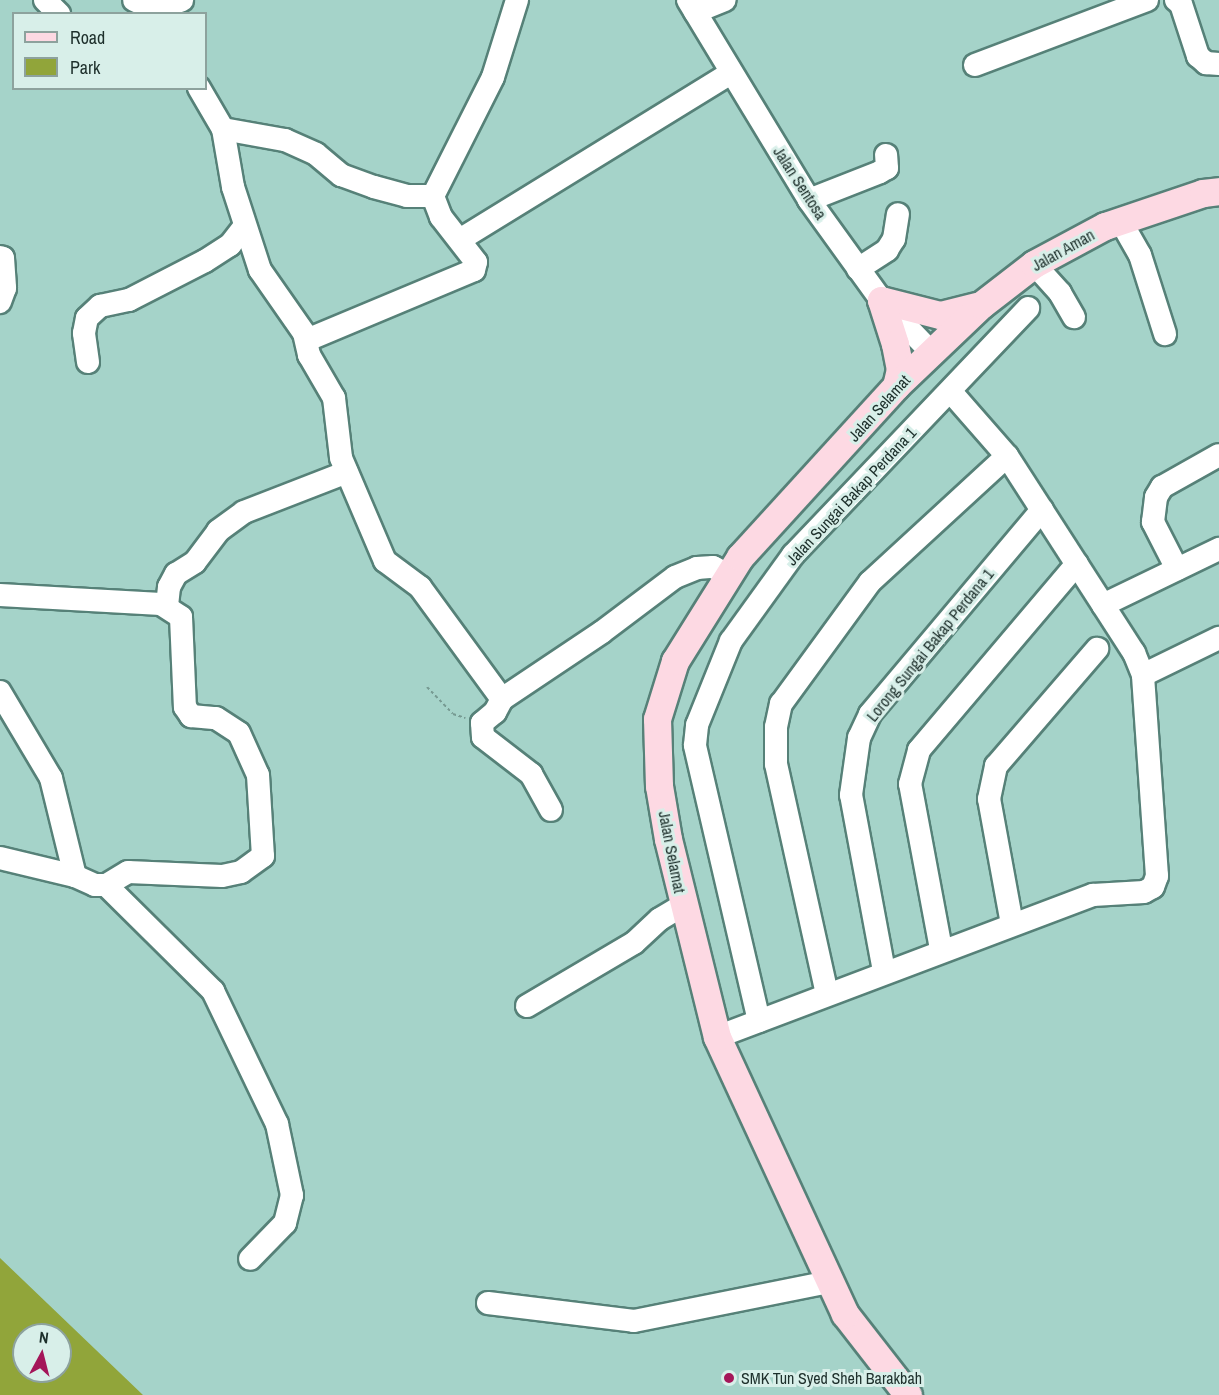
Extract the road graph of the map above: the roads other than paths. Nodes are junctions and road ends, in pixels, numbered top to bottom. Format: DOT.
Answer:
graph roads {
  1 [pos="134,0"];
  2 [pos="182,0"];
  3 [pos="517,0"];
  4 [pos="724,0"];
  5 [pos="1147,0"];
  6 [pos="1176,0"];
  7 [pos="691,6"];
  8 [pos="1219,64"];
  9 [pos="975,65"];
  10 [pos="731,73"];
  11 [pos="200,90"];
  12 [pos="223,129"];
  13 [pos="886,156"];
  14 [pos="1219,191"];
  15 [pos="432,196"];
  16 [pos="809,200"];
  17 [pos="898,213"];
  18 [pos="1120,220"];
  19 [pos="244,227"];
  20 [pos="460,239"];
  21 [pos="0,257"];
  22 [pos="1034,264"];
  23 [pos="858,269"];
  24 [pos="881,300"];
  25 [pos="0,302"];
  26 [pos="981,305"];
  27 [pos="1028,308"];
  28 [pos="1074,317"];
  29 [pos="1165,334"];
  30 [pos="306,340"];
  31 [pos="931,352"];
  32 [pos="88,362"];
  33 [pos="896,386"];
  34 [pos="950,392"];
  35 [pos="1219,455"];
  36 [pos="1007,456"];
  37 [pos="347,471"];
  38 [pos="1042,510"];
  39 [pos="1219,549"];
  40 [pos="1077,564"];
  41 [pos="1177,569"];
  42 [pos="728,575"];
  43 [pos="0,595"];
  44 [pos="1103,605"];
  45 [pos="167,606"];
  46 [pos="1219,638"];
  47 [pos="1097,649"];
  48 [pos="1143,675"];
  49 [pos="0,692"];
  50 [pos="502,699"];
  51 [pos="551,810"];
  52 [pos="0,858"];
  53 [pos="75,876"];
  54 [pos="106,885"];
  55 [pos="682,906"];
  56 [pos="1012,924"];
  57 [pos="941,949"];
  58 [pos="884,971"];
  59 [pos="827,994"];
  60 [pos="527,1006"];
  61 [pos="759,1021"];
  62 [pos="717,1038"];
  63 [pos="250,1259"];
  64 [pos="830,1282"];
  65 [pos="488,1303"];
  66 [pos="907,1395"];
  1 -- 2 [label="street"];
  3 -- 15 [label="street"];
  4 -- 7 [label="street"];
  5 -- 9 [label="street"];
  6 -- 8 [label="street"];
  7 -- 10 [label="street, Jalan Sentosa"];
  10 -- 16 [label="street, Jalan Sentosa"];
  10 -- 20 [label="street"];
  11 -- 12 [label="street"];
  12 -- 15 [label="street"];
  12 -- 19 [label="street"];
  13 -- 16 [label="street"];
  14 -- 18 [label="main road, Jalan Aman"];
  15 -- 20 [label="street"];
  16 -- 23 [label="street, Jalan Sentosa"];
  17 -- 23 [label="street"];
  18 -- 22 [label="main road, Jalan Aman"];
  18 -- 29 [label="street"];
  19 -- 30 [label="street"];
  19 -- 32 [label="street"];
  20 -- 30 [label="street"];
  21 -- 25 [label="street"];
  22 -- 26 [label="main road, Jalan Aman"];
  22 -- 28 [label="street"];
  23 -- 24 [label="street, Jalan Sentosa"];
  24 -- 26 [label="main road"];
  24 -- 31 [label="street, Jalan Sentosa"];
  24 -- 33 [label="main road"];
  26 -- 31 [label="main road, Jalan Aman"];
  27 -- 34 [label="street, Jalan Sungai Bakap Perdana 1"];
  30 -- 37 [label="street"];
  31 -- 33 [label="main road, Jalan Selamat"];
  33 -- 42 [label="main road, Jalan Selamat"];
  34 -- 36 [label="street"];
  34 -- 61 [label="street, Jalan Sungai Bakap Perdana 1"];
  35 -- 41 [label="street"];
  36 -- 38 [label="street"];
  36 -- 59 [label="street"];
  37 -- 45 [label="street"];
  37 -- 50 [label="street"];
  38 -- 40 [label="street"];
  38 -- 58 [label="street, Lorong Sungai Bakap Perdana 1"];
  39 -- 41 [label="street"];
  40 -- 44 [label="street"];
  40 -- 57 [label="street"];
  41 -- 44 [label="street"];
  42 -- 50 [label="street"];
  42 -- 55 [label="main road, Jalan Selamat"];
  43 -- 45 [label="street"];
  44 -- 48 [label="street"];
  45 -- 54 [label="street"];
  46 -- 48 [label="street"];
  47 -- 56 [label="street"];
  48 -- 56 [label="street"];
  49 -- 53 [label="street"];
  50 -- 51 [label="street"];
  52 -- 53 [label="street"];
  53 -- 54 [label="street"];
  54 -- 63 [label="street"];
  55 -- 60 [label="street"];
  55 -- 62 [label="main road, Jalan Selamat"];
  56 -- 57 [label="street"];
  57 -- 58 [label="street"];
  58 -- 59 [label="street"];
  59 -- 61 [label="street"];
  61 -- 62 [label="street"];
  62 -- 64 [label="main road, Jalan Selamat"];
  64 -- 65 [label="street"];
  64 -- 66 [label="main road, Jalan Selamat"];
}
